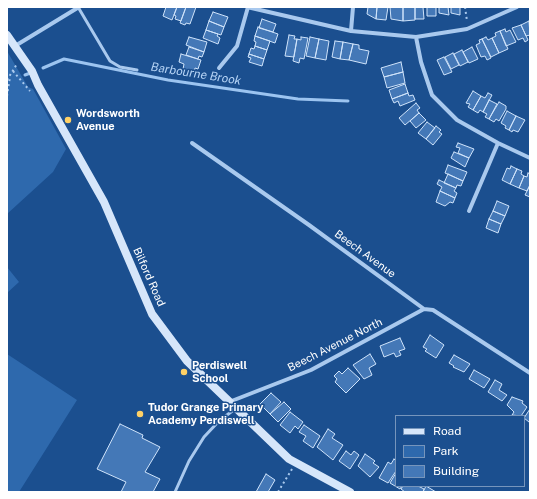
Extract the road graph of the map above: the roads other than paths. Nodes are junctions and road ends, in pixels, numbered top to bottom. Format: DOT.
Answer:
graph roads {
  1 [pos="79,7"];
  2 [pos="248,7"];
  3 [pos="353,7"];
  4 [pos="517,7"];
  5 [pos="351,31"];
  6 [pos="7,35"];
  7 [pos="416,37"];
  8 [pos="16,46"];
  9 [pos="219,68"];
  10 [pos="137,70"];
  11 [pos="192,143"];
  12 [pos="498,144"];
  13 [pos="530,158"];
  14 [pos="469,211"];
  15 [pos="424,309"];
  16 [pos="530,373"];
  17 [pos="229,402"];
  18 [pos="235,408"];
  19 [pos="175,492"];
  20 [pos="350,492"];
  1 -- 8 [label="street"];
  1 -- 10 [label="lane"];
  2 -- 5 [label="street"];
  2 -- 9 [label="street"];
  3 -- 5 [label="street"];
  4 -- 7 [label="street"];
  5 -- 7 [label="street"];
  6 -- 8 [label="main road, Bilford Road"];
  7 -- 12 [label="street"];
  8 -- 17 [label="main road, Bilford Road"];
  11 -- 15 [label="street, Beech Avenue"];
  12 -- 13 [label="street"];
  12 -- 14 [label="street"];
  15 -- 16 [label="street, Beech Avenue"];
  15 -- 17 [label="street, Beech Avenue North"];
  17 -- 18 [label="main road, Bilford Road"];
  18 -- 19 [label="lane"];
  18 -- 20 [label="main road, Bilford Road"];
}
